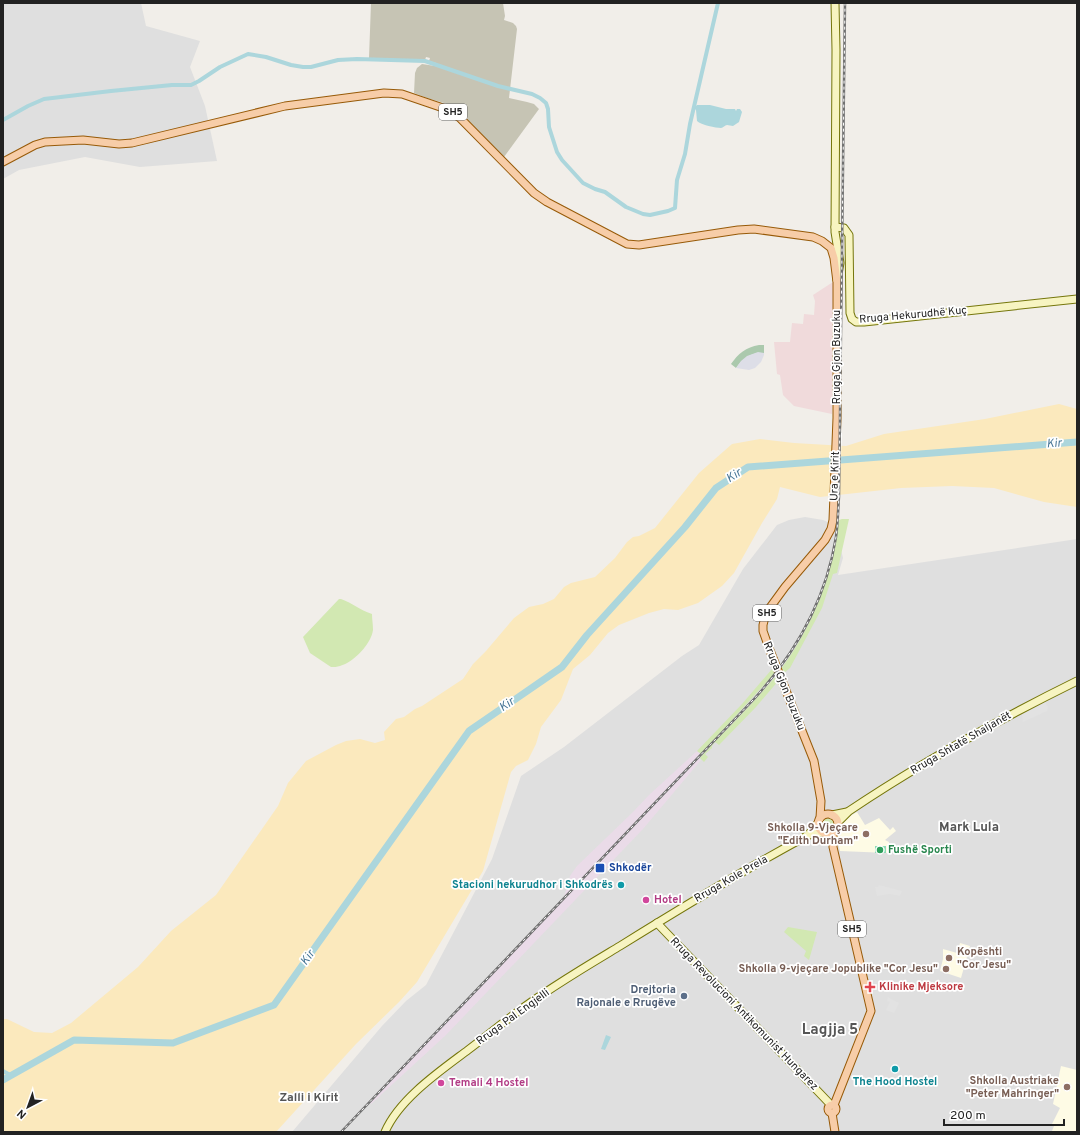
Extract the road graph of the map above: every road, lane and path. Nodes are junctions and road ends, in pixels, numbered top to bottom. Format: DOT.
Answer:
graph roads {
  1 [pos="835,3"];
  2 [pos="3,162"];
  3 [pos="835,227"];
  4 [pos="837,282"];
  5 [pos="1077,299"];
  6 [pos="836,432"];
  7 [pos="833,520"];
  8 [pos="1077,681"];
  9 [pos="821,801"];
  10 [pos="849,811"];
  11 [pos="830,815"];
  12 [pos="819,821"];
  13 [pos="838,822"];
  14 [pos="833,832"];
  15 [pos="824,833"];
  16 [pos="805,837"];
  17 [pos="833,847"];
  18 [pos="657,923"];
  19 [pos="833,1107"];
  20 [pos="386,1132"];
  21 [pos="835,1132"];
  1 -- 3 [label="street"];
  2 -- 4 [label="main road, SH5"];
  3 -- 4 [label="street"];
  3 -- 5 [label="street, Rruga Hekurudhë Kuç"];
  4 -- 6 [label="main road, Rruga Gjon Buzuku / SH5"];
  6 -- 7 [label="main road, Ura e Kirit / SH5"];
  7 -- 9 [label="main road, Rruga Gjon Buzuku / SH5"];
  8 -- 10 [label="street, Rruga Shtatë Shaljanët"];
  9 -- 11 [label="main road, Rruga Gjon Buzuku / SH5"];
  9 -- 12 [label="main road, Rruga Gjon Buzuku / SH5"];
  10 -- 11 [label="street, Rruga Shtatë Shaljanët"];
  10 -- 13 [label="street, Rruga Shtatë Shaljanët"];
  11 -- 12 [label="main road"];
  11 -- 13 [label="main road, SH5"];
  12 -- 15 [label="main road, SH5"];
  12 -- 16 [label="street, Rruga Kole Prela"];
  13 -- 14 [label="main road, SH5"];
  14 -- 15 [label="main road"];
  14 -- 17 [label="main road, SH5"];
  15 -- 16 [label="street, Rruga Kole Prela"];
  15 -- 17 [label="main road, SH5"];
  16 -- 18 [label="street, Rruga Kole Prela"];
  17 -- 19 [label="main road, SH5"];
  18 -- 19 [label="street, Rruga Revolucioni Antikomunist Hungarez"];
  18 -- 20 [label="street, Rruga Pal Engjelli"];
  19 -- 21 [label="main road"];
}
